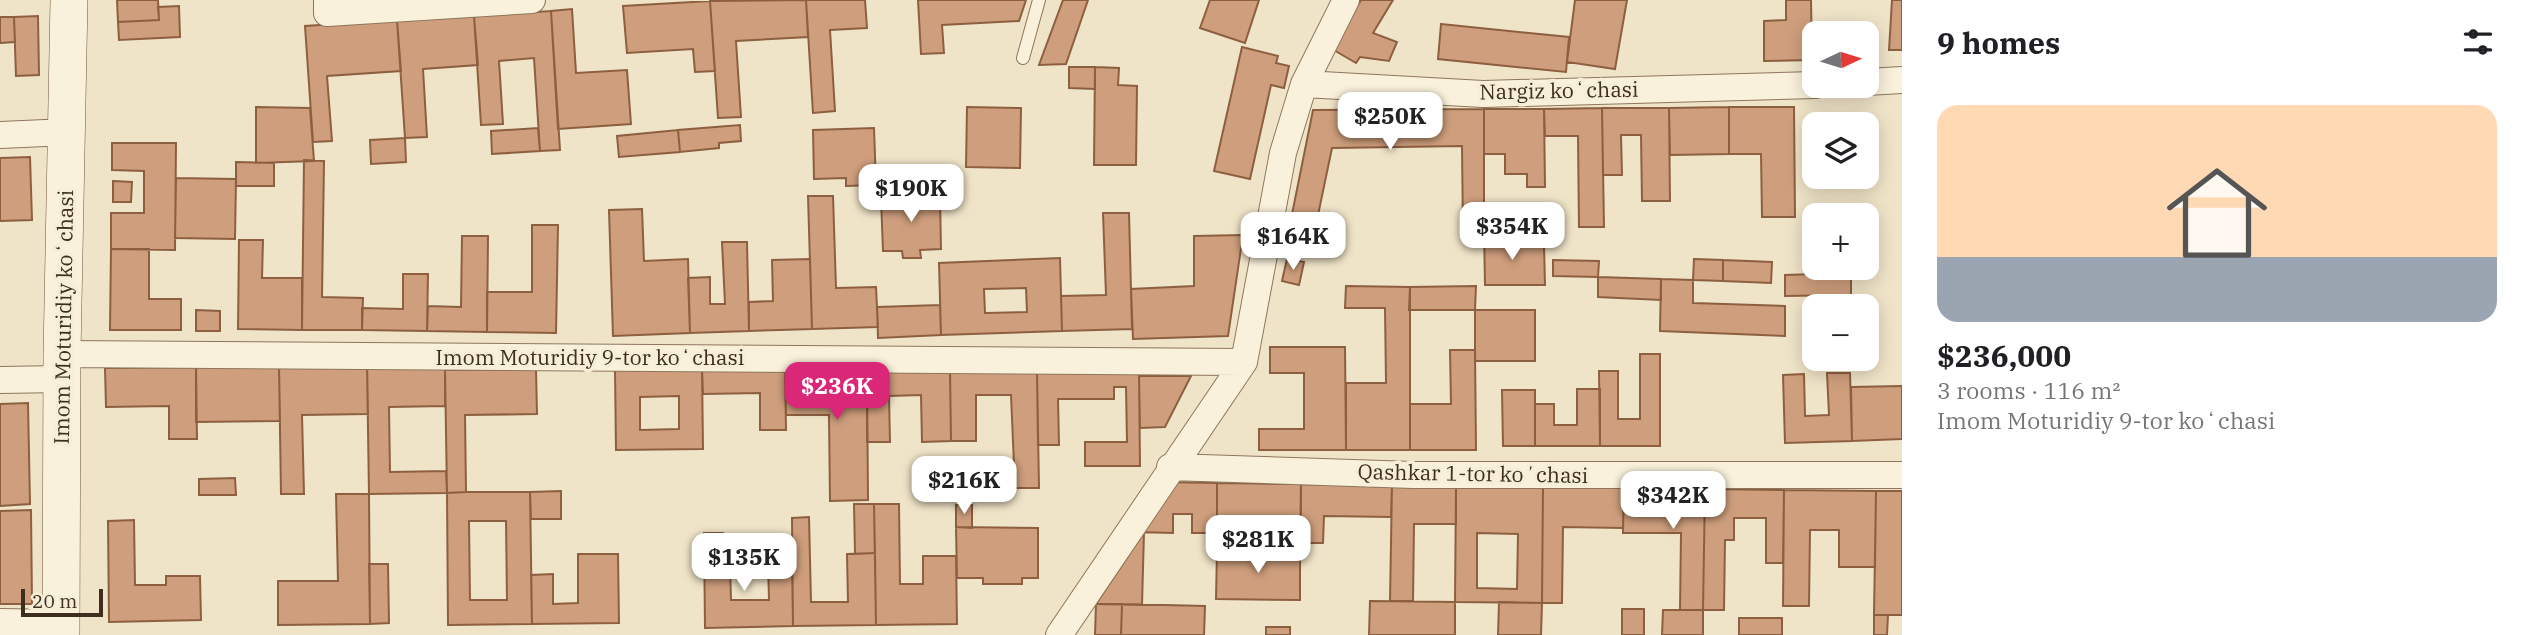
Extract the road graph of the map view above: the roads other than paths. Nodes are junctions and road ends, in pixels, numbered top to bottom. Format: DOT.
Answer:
graph roads {
  1 [pos="69,0"];
  2 [pos="327,0"];
  3 [pos="532,0"];
  4 [pos="1039,0"];
  5 [pos="1346,0"];
  6 [pos="1023,58"];
  7 [pos="1902,80"];
  8 [pos="1880,81"];
  9 [pos="1304,84"];
  10 [pos="1802,85"];
  11 [pos="68,132"];
  12 [pos="0,135"];
  13 [pos="1244,362"];
  14 [pos="62,367"];
  15 [pos="0,380"];
  16 [pos="1170,467"];
  17 [pos="1902,475"];
  18 [pos="0,622"];
  19 [pos="61,629"];
  20 [pos="1059,635"];
  1 -- 11 [label="street, Imom Moturidiy koʻchasi"];
  2 -- 3 [label="street"];
  4 -- 6 [label="lane"];
  5 -- 9 [label="street"];
  7 -- 8 [label="street"];
  9 -- 10 [label="street, Nargiz koʻchasi"];
  9 -- 13 [label="street"];
  11 -- 12 [label="street"];
  11 -- 14 [label="street, Imom Moturidiy koʻchasi"];
  13 -- 14 [label="street, Imom Moturidiy 9-tor koʻchasi"];
  13 -- 16 [label="street"];
  14 -- 15 [label="street, Imom Moturidiy 9-tor koʻchasi"];
  14 -- 19 [label="street, Imom Moturidiy koʻchasi"];
  16 -- 17 [label="street, Qashkar 1-tor koʼchasi"];
  16 -- 20 [label="street"];
  18 -- 19 [label="street"];
}
